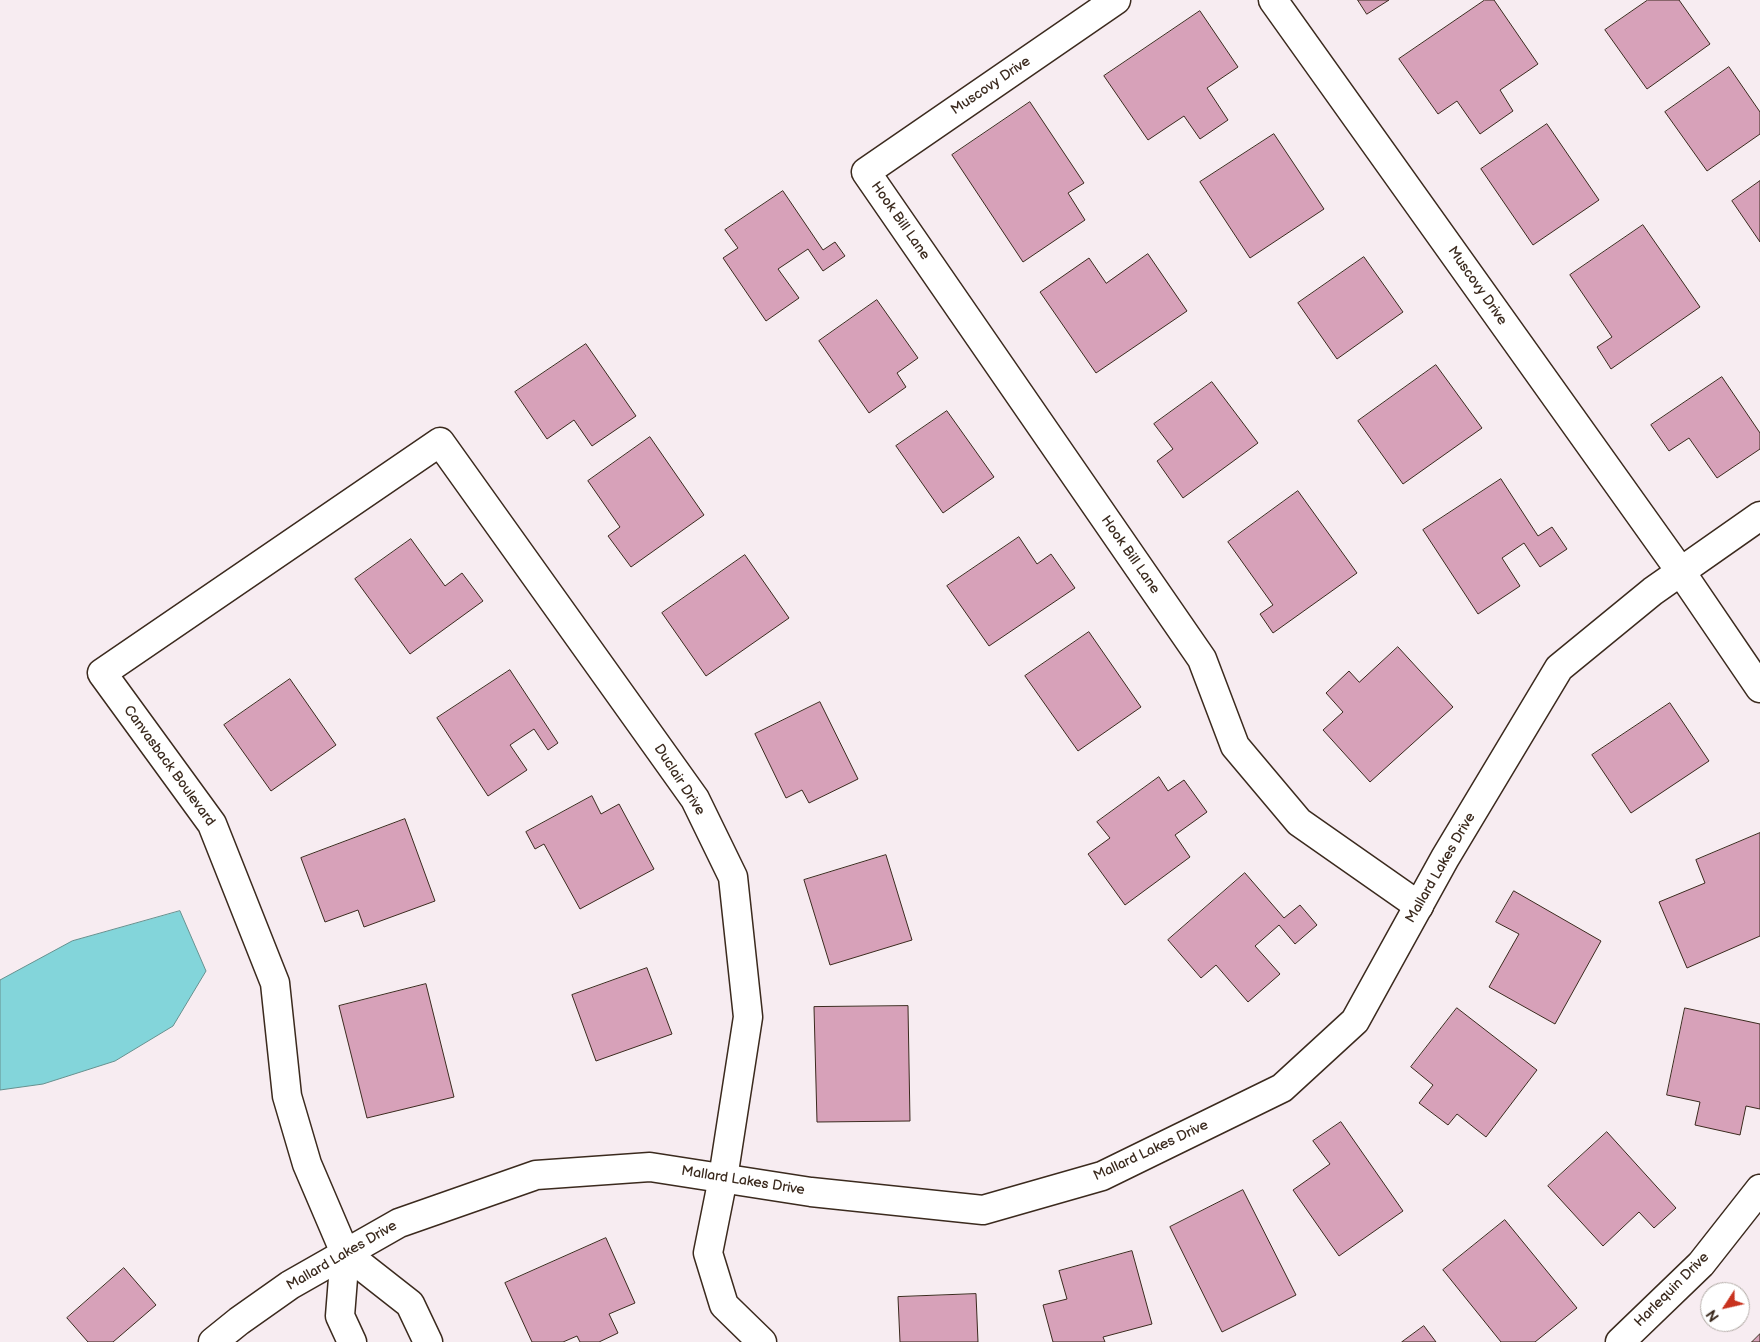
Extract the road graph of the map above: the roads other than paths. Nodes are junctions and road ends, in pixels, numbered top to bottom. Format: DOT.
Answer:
graph roads {
  1 [pos="1116,0"];
  2 [pos="1273,0"];
  3 [pos="866,172"];
  4 [pos="440,442"];
  5 [pos="1760,516"];
  6 [pos="1681,572"];
  7 [pos="1760,688"];
  8 [pos="1419,906"];
  9 [pos="723,1178"];
  10 [pos="1760,1189"];
  11 [pos="345,1252"];
  12 [pos="213,1342"];
  13 [pos="352,1342"];
  14 [pos="428,1342"];
  15 [pos="762,1342"];
  16 [pos="1620,1342"];
  1 -- 3 [label="street, Muscovy Drive"];
  2 -- 6 [label="street, Muscovy Drive"];
  3 -- 8 [label="street, Hook Bill Lane"];
  4 -- 9 [label="street, Duclair Drive"];
  4 -- 11 [label="street, Canvasback Boulevard"];
  5 -- 6 [label="street, Mallard Lakes Drive"];
  6 -- 7 [label="street"];
  6 -- 8 [label="street, Mallard Lakes Drive"];
  8 -- 9 [label="street, Mallard Lakes Drive"];
  9 -- 11 [label="street, Mallard Lakes Drive"];
  9 -- 15 [label="street, Duclair Drive"];
  10 -- 16 [label="street, Harlequin Drive"];
  11 -- 12 [label="street, Mallard Lakes Drive"];
  11 -- 13 [label="street, Canvasback Boulevard"];
  11 -- 14 [label="street, Canvasback Boulevard"];
}
